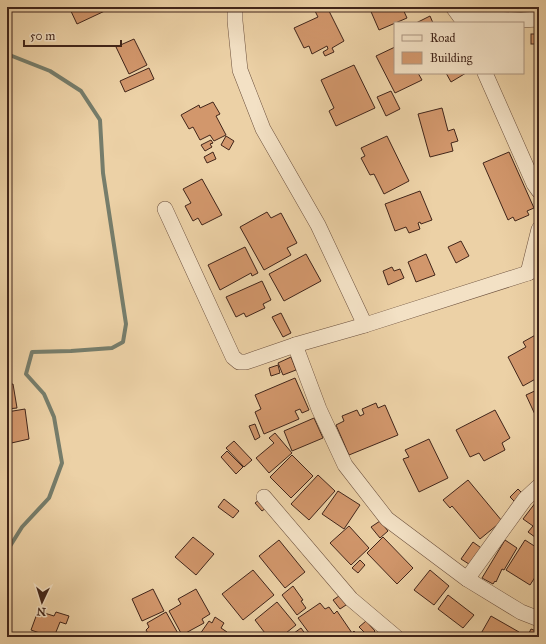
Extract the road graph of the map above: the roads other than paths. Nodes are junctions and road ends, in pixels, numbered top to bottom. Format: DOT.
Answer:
graph roads {
  1 [pos="235,7"];
  2 [pos="459,16"];
  3 [pos="539,19"];
  4 [pos="485,74"];
  5 [pos="539,191"];
  6 [pos="165,209"];
  7 [pos="539,229"];
  8 [pos="534,270"];
  9 [pos="365,325"];
  10 [pos="295,345"];
  11 [pos="539,486"];
  12 [pos="264,497"];
  13 [pos="467,579"];
  14 [pos="539,619"];
  15 [pos="396,637"];
  1 -- 9 [label="street"];
  2 -- 3 [label="street"];
  4 -- 5 [label="street"];
  6 -- 10 [label="street"];
  7 -- 8 [label="street"];
  8 -- 9 [label="street"];
  9 -- 10 [label="street"];
  10 -- 13 [label="street"];
  11 -- 13 [label="street"];
  12 -- 15 [label="street"];
  13 -- 14 [label="street"];
}
